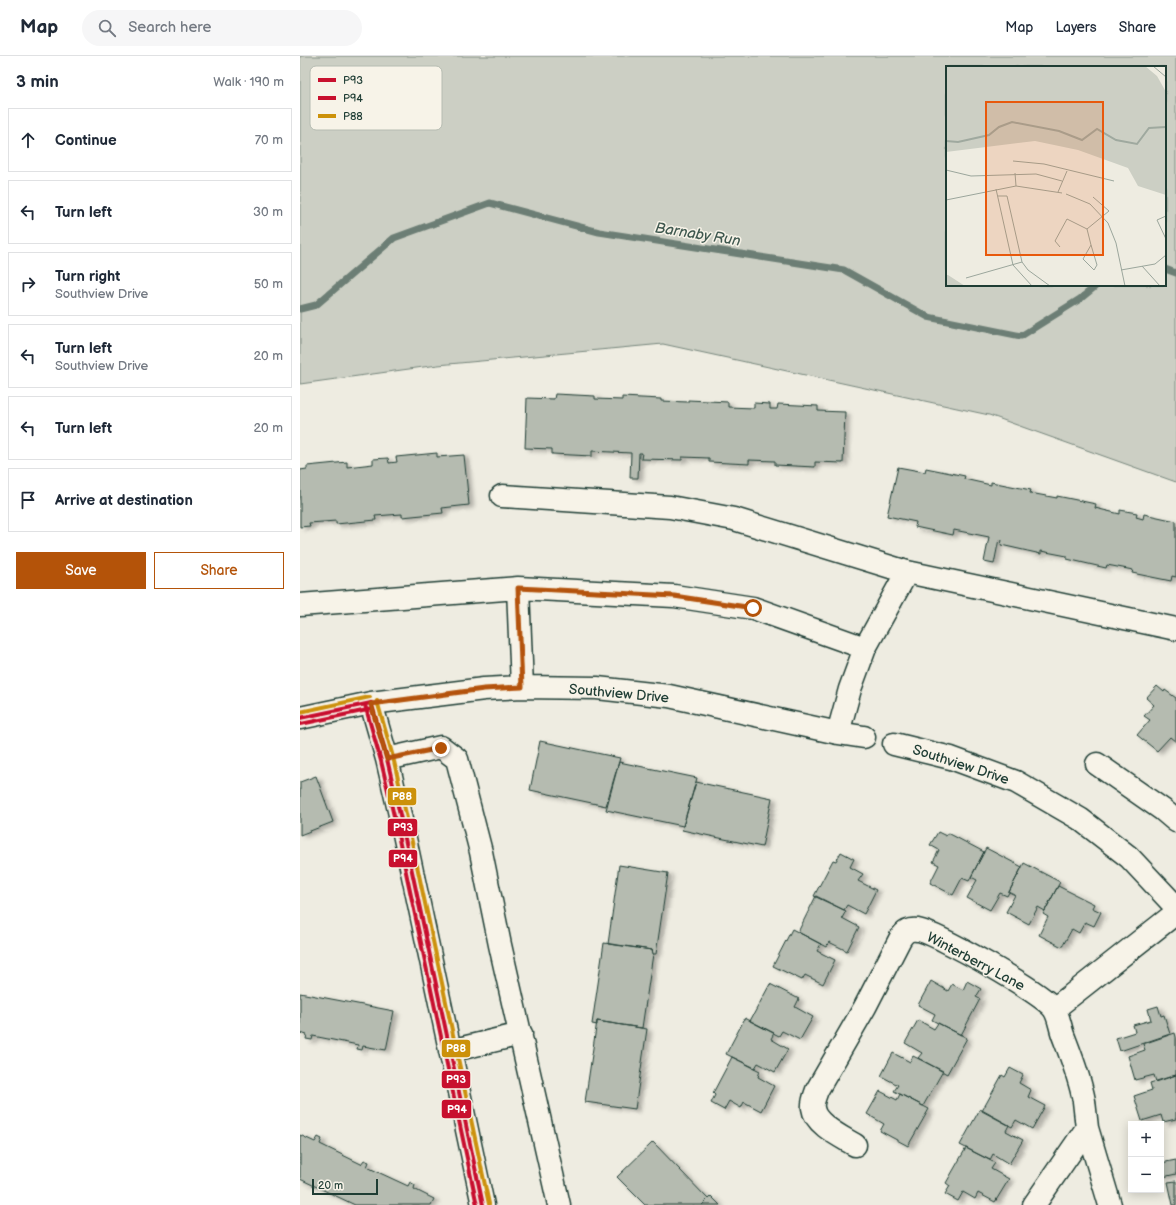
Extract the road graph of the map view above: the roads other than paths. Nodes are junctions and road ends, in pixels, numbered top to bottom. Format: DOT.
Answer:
graph roads {
  1 [pos="502,496"];
  2 [pos="907,572"];
  3 [pos="518,588"];
  4 [pos="300,604"];
  5 [pos="1176,629"];
  6 [pos="865,648"];
  7 [pos="522,687"];
  8 [pos="371,704"];
  9 [pos="300,718"];
  10 [pos="838,733"];
  11 [pos="864,737"];
  12 [pos="894,744"];
  13 [pos="387,759"];
  14 [pos="1097,764"];
  15 [pos="1176,821"];
  16 [pos="1176,907"];
  17 [pos="1176,913"];
  18 [pos="1054,1009"];
  19 [pos="521,1034"];
  20 [pos="450,1051"];
  21 [pos="1086,1128"];
  22 [pos="855,1145"];
  23 [pos="482,1205"];
  24 [pos="559,1205"];
  25 [pos="1034,1205"];
  26 [pos="1110,1205"];
  1 -- 2 [label="street"];
  2 -- 5 [label="street"];
  2 -- 6 [label="street"];
  3 -- 4 [label="street"];
  3 -- 6 [label="street"];
  3 -- 7 [label="street"];
  6 -- 10 [label="street"];
  7 -- 8 [label="street, Southview Drive"];
  7 -- 10 [label="street, Southview Drive"];
  8 -- 9 [label="street, Southview Drive"];
  8 -- 13 [label="street"];
  10 -- 11 [label="street, Southview Drive"];
  12 -- 16 [label="street, Southview Drive"];
  13 -- 19 [label="street"];
  13 -- 20 [label="street"];
  14 -- 15 [label="street"];
  17 -- 18 [label="street"];
  18 -- 21 [label="street"];
  18 -- 22 [label="street, Winterberry Lane"];
  19 -- 20 [label="street"];
  19 -- 24 [label="street"];
  20 -- 23 [label="street"];
  21 -- 25 [label="street"];
  21 -- 26 [label="street"];
}
